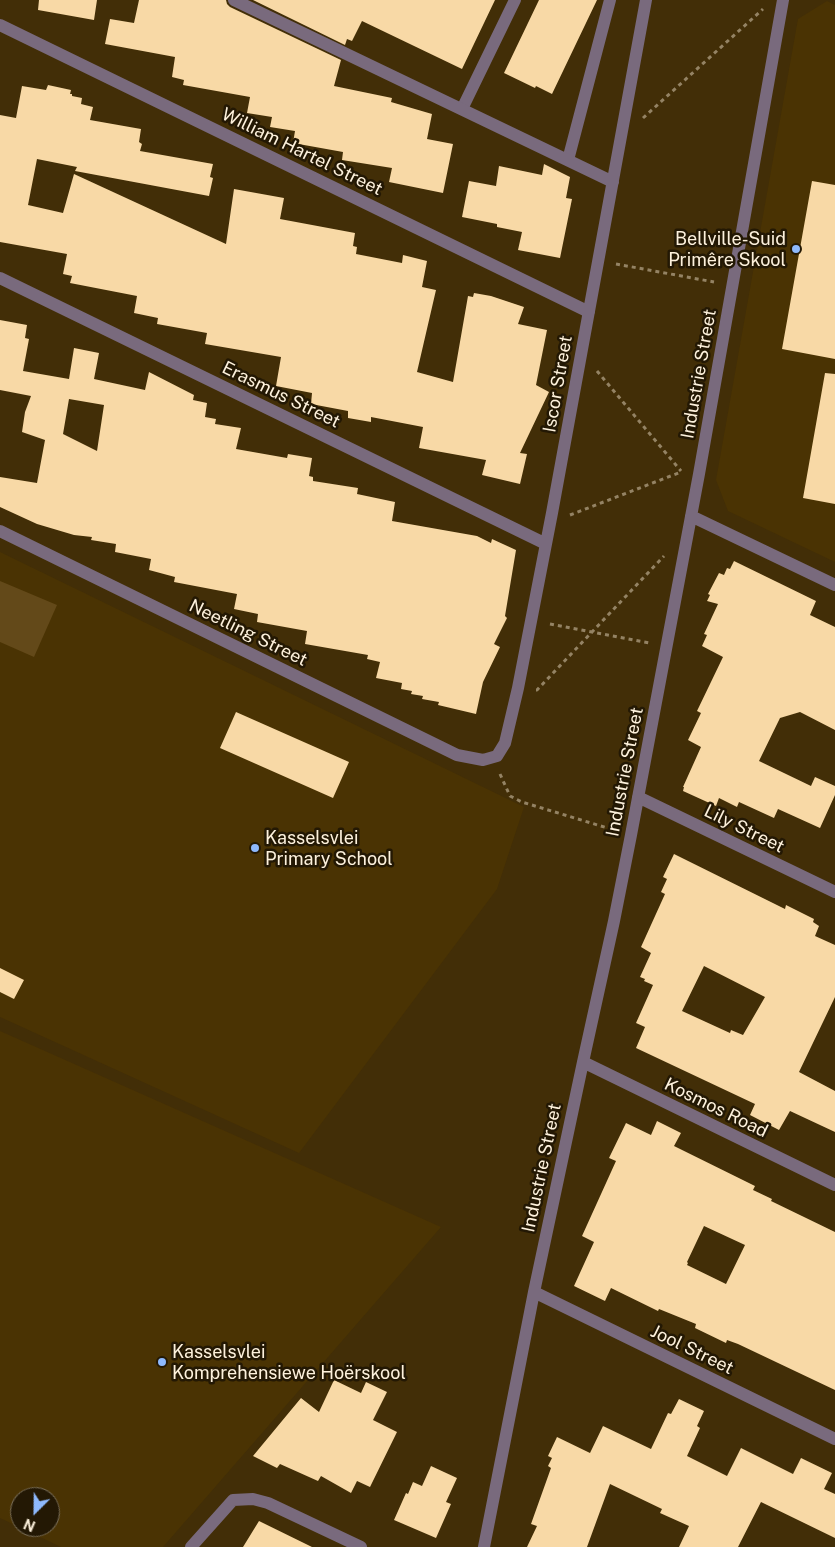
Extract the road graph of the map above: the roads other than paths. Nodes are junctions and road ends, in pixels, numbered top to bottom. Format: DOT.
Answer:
graph roads {
  1 [pos="234,0"];
  2 [pos="515,0"];
  3 [pos="610,0"];
  4 [pos="646,0"];
  5 [pos="783,0"];
  6 [pos="0,25"];
  7 [pos="462,109"];
  8 [pos="568,160"];
  9 [pos="613,182"];
  10 [pos="0,278"];
  11 [pos="589,312"];
  12 [pos="691,516"];
  13 [pos="0,531"];
  14 [pos="546,544"];
  15 [pos="835,585"];
  16 [pos="497,756"];
  17 [pos="638,797"];
  18 [pos="835,892"];
  19 [pos="583,1062"];
  20 [pos="835,1186"];
  21 [pos="534,1292"];
  22 [pos="835,1439"];
  23 [pos="191,1547"];
  24 [pos="361,1547"];
  25 [pos="484,1547"];
  1 -- 7 [label="street"];
  2 -- 7 [label="street"];
  3 -- 8 [label="street"];
  4 -- 9 [label="street, Iscor Street"];
  5 -- 12 [label="street, Industrie Street"];
  6 -- 11 [label="street, William Hartel Street"];
  7 -- 8 [label="street"];
  8 -- 9 [label="street"];
  9 -- 11 [label="street, Iscor Street"];
  10 -- 14 [label="street, Erasmus Street"];
  11 -- 14 [label="street, Iscor Street"];
  12 -- 15 [label="street"];
  12 -- 17 [label="street, Industrie Street"];
  13 -- 16 [label="street, Neetling Street"];
  14 -- 16 [label="street, Iscor Street"];
  17 -- 18 [label="street, Lily Street"];
  17 -- 19 [label="street, Industrie Street"];
  19 -- 20 [label="street, Kosmos Road"];
  19 -- 21 [label="street, Industrie Street"];
  21 -- 22 [label="street, Jool Street"];
  21 -- 25 [label="street, Industrie Street"];
  23 -- 24 [label="street"];
}
